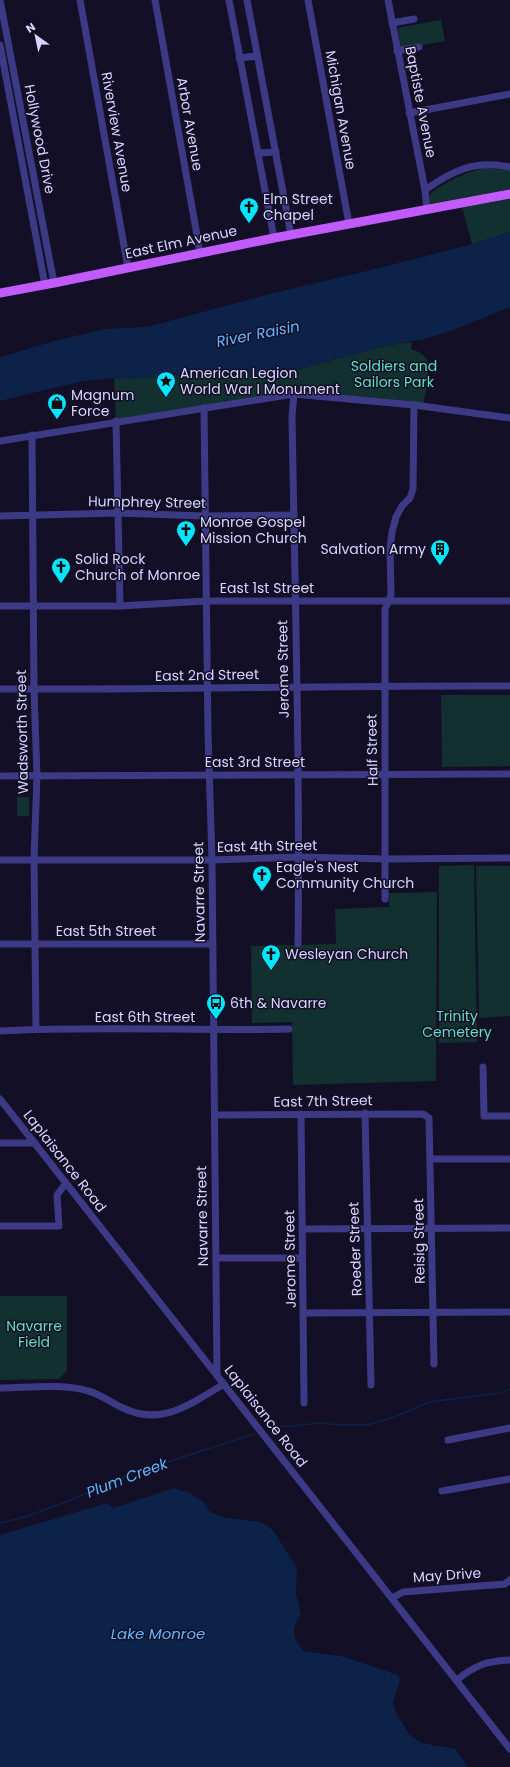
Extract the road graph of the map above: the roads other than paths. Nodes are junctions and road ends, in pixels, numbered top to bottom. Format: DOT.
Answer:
graph roads {
  1 [pos="0,0"];
  2 [pos="80,0"];
  3 [pos="155,0"];
  4 [pos="229,0"];
  5 [pos="247,0"];
  6 [pos="308,0"];
  7 [pos="388,0"];
  8 [pos="414,19"];
  9 [pos="392,23"];
  10 [pos="0,45"];
  11 [pos="419,47"];
  12 [pos="398,51"];
  13 [pos="257,56"];
  14 [pos="239,58"];
  15 [pos="510,94"];
  16 [pos="409,113"];
  17 [pos="276,152"];
  18 [pos="258,153"];
  19 [pos="510,166"];
  20 [pos="425,190"];
  21 [pos="510,194"];
  22 [pos="427,210"];
  23 [pos="349,224"];
  24 [pos="292,235"];
  25 [pos="274,238"];
  26 [pos="200,252"];
  27 [pos="128,268"];
  28 [pos="49,284"];
  29 [pos="0,293"];
  30 [pos="294,394"];
  31 [pos="414,405"];
  32 [pos="204,408"];
  33 [pos="510,418"];
  34 [pos="116,421"];
  35 [pos="32,435"];
  36 [pos="0,440"];
  37 [pos="118,514"];
  38 [pos="33,515"];
  39 [pos="294,515"];
  40 [pos="0,516"];
  41 [pos="205,516"];
  42 [pos="206,601"];
  43 [pos="295,601"];
  44 [pos="388,601"];
  45 [pos="510,601"];
  46 [pos="0,606"];
  47 [pos="34,606"];
  48 [pos="120,606"];
  49 [pos="384,685"];
  50 [pos="297,686"];
  51 [pos="510,686"];
  52 [pos="208,688"];
  53 [pos="0,689"];
  54 [pos="34,689"];
  55 [pos="386,774"];
  56 [pos="510,774"];
  57 [pos="210,775"];
  58 [pos="299,775"];
  59 [pos="0,776"];
  60 [pos="37,776"];
  61 [pos="299,857"];
  62 [pos="510,858"];
  63 [pos="34,859"];
  64 [pos="385,859"];
  65 [pos="0,860"];
  66 [pos="212,860"];
  67 [pos="385,899"];
  68 [pos="0,944"];
  69 [pos="36,944"];
  70 [pos="213,944"];
  71 [pos="298,944"];
  72 [pos="36,1029"];
  73 [pos="289,1029"];
  74 [pos="0,1031"];
  75 [pos="213,1031"];
  76 [pos="483,1067"];
  77 [pos="0,1099"];
  78 [pos="365,1113"];
  79 [pos="301,1114"];
  80 [pos="215,1116"];
  81 [pos="510,1116"];
  82 [pos="429,1118"];
  83 [pos="0,1143"];
  84 [pos="35,1143"];
  85 [pos="431,1159"];
  86 [pos="510,1159"];
  87 [pos="66,1183"];
  88 [pos="0,1226"];
  89 [pos="432,1227"];
  90 [pos="367,1228"];
  91 [pos="510,1228"];
  92 [pos="302,1229"];
  93 [pos="216,1258"];
  94 [pos="302,1258"];
  95 [pos="433,1312"];
  96 [pos="510,1312"];
  97 [pos="304,1313"];
  98 [pos="370,1313"];
  99 [pos="434,1364"];
  100 [pos="217,1375"];
  101 [pos="224,1384"];
  102 [pos="370,1385"];
  103 [pos="0,1388"];
  104 [pos="304,1403"];
  105 [pos="510,1428"];
  106 [pos="448,1440"];
  107 [pos="510,1479"];
  108 [pos="442,1491"];
  109 [pos="508,1584"];
  110 [pos="392,1598"];
  111 [pos="510,1660"];
  112 [pos="457,1680"];
  113 [pos="510,1750"];
  1 -- 28 [label="street, Hollywood Drive"];
  2 -- 27 [label="street, Riverview Avenue"];
  3 -- 26 [label="street, Arbor Avenue"];
  4 -- 14 [label="street"];
  5 -- 13 [label="street"];
  6 -- 23 [label="street, Michigan Avenue"];
  7 -- 9 [label="street, Baptiste Avenue"];
  8 -- 9 [label="street"];
  9 -- 12 [label="street, Baptiste Avenue"];
  10 -- 28 [label="street, Hollywood Drive"];
  11 -- 12 [label="street"];
  12 -- 16 [label="street, Baptiste Avenue"];
  13 -- 14 [label="street"];
  13 -- 17 [label="street"];
  14 -- 18 [label="street"];
  15 -- 16 [label="street"];
  16 -- 20 [label="street, Baptiste Avenue"];
  17 -- 18 [label="street"];
  17 -- 24 [label="street"];
  18 -- 25 [label="street"];
  19 -- 20 [label="street"];
  20 -- 22 [label="street, Baptiste Avenue"];
  21 -- 22 [label="main road, East Elm Avenue"];
  22 -- 23 [label="main road, East Elm Avenue"];
  23 -- 24 [label="main road, East Elm Avenue"];
  24 -- 25 [label="main road, East Elm Avenue"];
  25 -- 26 [label="main road, East Elm Avenue"];
  26 -- 27 [label="main road, East Elm Avenue"];
  27 -- 28 [label="main road, East Elm Avenue"];
  28 -- 29 [label="main road, East Elm Avenue"];
  30 -- 31 [label="street"];
  30 -- 32 [label="street"];
  30 -- 39 [label="street, Jerome Street"];
  31 -- 33 [label="street"];
  31 -- 44 [label="street, Half Street"];
  32 -- 34 [label="street"];
  32 -- 41 [label="street, Navarre Street"];
  34 -- 35 [label="street"];
  34 -- 37 [label="street"];
  35 -- 36 [label="street"];
  35 -- 38 [label="street, Wadsworth Street"];
  37 -- 38 [label="street, Humphrey Street"];
  37 -- 41 [label="street, Humphrey Street"];
  37 -- 48 [label="street"];
  38 -- 40 [label="street, Humphrey Street"];
  38 -- 47 [label="street, Wadsworth Street"];
  39 -- 41 [label="street, Humphrey Street"];
  39 -- 43 [label="street, Jerome Street"];
  41 -- 42 [label="street, Navarre Street"];
  42 -- 43 [label="street, East 1st Street"];
  42 -- 48 [label="street, East 1st Street"];
  42 -- 52 [label="street, Navarre Street"];
  43 -- 44 [label="street, East 1st Street"];
  43 -- 50 [label="street, Jerome Street"];
  44 -- 45 [label="street, East 1st Street"];
  44 -- 49 [label="street, Half Street"];
  46 -- 47 [label="street, East 1st Street"];
  47 -- 48 [label="street, East 1st Street"];
  47 -- 54 [label="street, Wadsworth Street"];
  49 -- 50 [label="street, East 2nd Street"];
  49 -- 51 [label="street, East 2nd Street"];
  49 -- 55 [label="street, Half Street"];
  50 -- 52 [label="street, East 2nd Street"];
  50 -- 58 [label="street, Jerome Street"];
  52 -- 54 [label="street, East 2nd Street"];
  52 -- 57 [label="street, Navarre Street"];
  53 -- 54 [label="street, East 2nd Street"];
  54 -- 60 [label="street, Wadsworth Street"];
  55 -- 56 [label="street, East 3rd Street"];
  55 -- 58 [label="street, East 3rd Street"];
  55 -- 64 [label="street, Half Street"];
  57 -- 58 [label="street, East 3rd Street"];
  57 -- 60 [label="street, East 3rd Street"];
  57 -- 66 [label="street, Navarre Street"];
  58 -- 61 [label="street, Jerome Street"];
  59 -- 60 [label="street, East 3rd Street"];
  60 -- 63 [label="street, Wadsworth Street"];
  61 -- 64 [label="street, East 4th Street"];
  61 -- 66 [label="street, East 4th Street"];
  61 -- 71 [label="street, Jerome Street"];
  62 -- 64 [label="street, East 4th Street"];
  63 -- 65 [label="street, East 4th Street"];
  63 -- 66 [label="street, East 4th Street"];
  63 -- 69 [label="street, Wadsworth Street"];
  64 -- 67 [label="street, Half Street"];
  66 -- 70 [label="street, Navarre Street"];
  68 -- 69 [label="street, East 5th Street"];
  69 -- 70 [label="street, East 5th Street"];
  69 -- 72 [label="street, Wadsworth Street"];
  70 -- 75 [label="street, Navarre Street"];
  72 -- 74 [label="street, East 6th Street"];
  72 -- 75 [label="street, East 6th Street"];
  73 -- 75 [label="street, East 6th Street"];
  75 -- 80 [label="street, Navarre Street"];
  76 -- 81 [label="street"];
  77 -- 84 [label="street, Laplaisance Road"];
  78 -- 79 [label="street, East 7th Street"];
  78 -- 82 [label="street, East 7th Street"];
  78 -- 90 [label="street, Roeder Street"];
  79 -- 80 [label="street, East 7th Street"];
  79 -- 92 [label="street, Jerome Street"];
  80 -- 93 [label="street, Navarre Street"];
  82 -- 85 [label="street, Reisig Street"];
  83 -- 84 [label="street"];
  84 -- 87 [label="street, Laplaisance Road"];
  85 -- 86 [label="street"];
  85 -- 89 [label="street, Reisig Street"];
  87 -- 88 [label="street"];
  87 -- 100 [label="street, Laplaisance Road"];
  89 -- 90 [label="street"];
  89 -- 91 [label="street"];
  89 -- 95 [label="street, Reisig Street"];
  90 -- 92 [label="street"];
  90 -- 98 [label="street, Roeder Street"];
  92 -- 94 [label="street, Jerome Street"];
  93 -- 94 [label="street"];
  93 -- 100 [label="street, Navarre Street"];
  94 -- 97 [label="street, Jerome Street"];
  95 -- 96 [label="street"];
  95 -- 98 [label="street"];
  95 -- 99 [label="street, Reisig Street"];
  97 -- 98 [label="street"];
  97 -- 104 [label="street, Jerome Street"];
  98 -- 102 [label="street, Roeder Street"];
  100 -- 101 [label="street, Laplaisance Road"];
  101 -- 103 [label="street"];
  101 -- 110 [label="street, Laplaisance Road"];
  105 -- 106 [label="street"];
  107 -- 108 [label="street"];
  109 -- 110 [label="street, May Drive"];
  110 -- 112 [label="street, Laplaisance Road"];
  111 -- 112 [label="street"];
  112 -- 113 [label="street, Laplaisance Road"];
}
